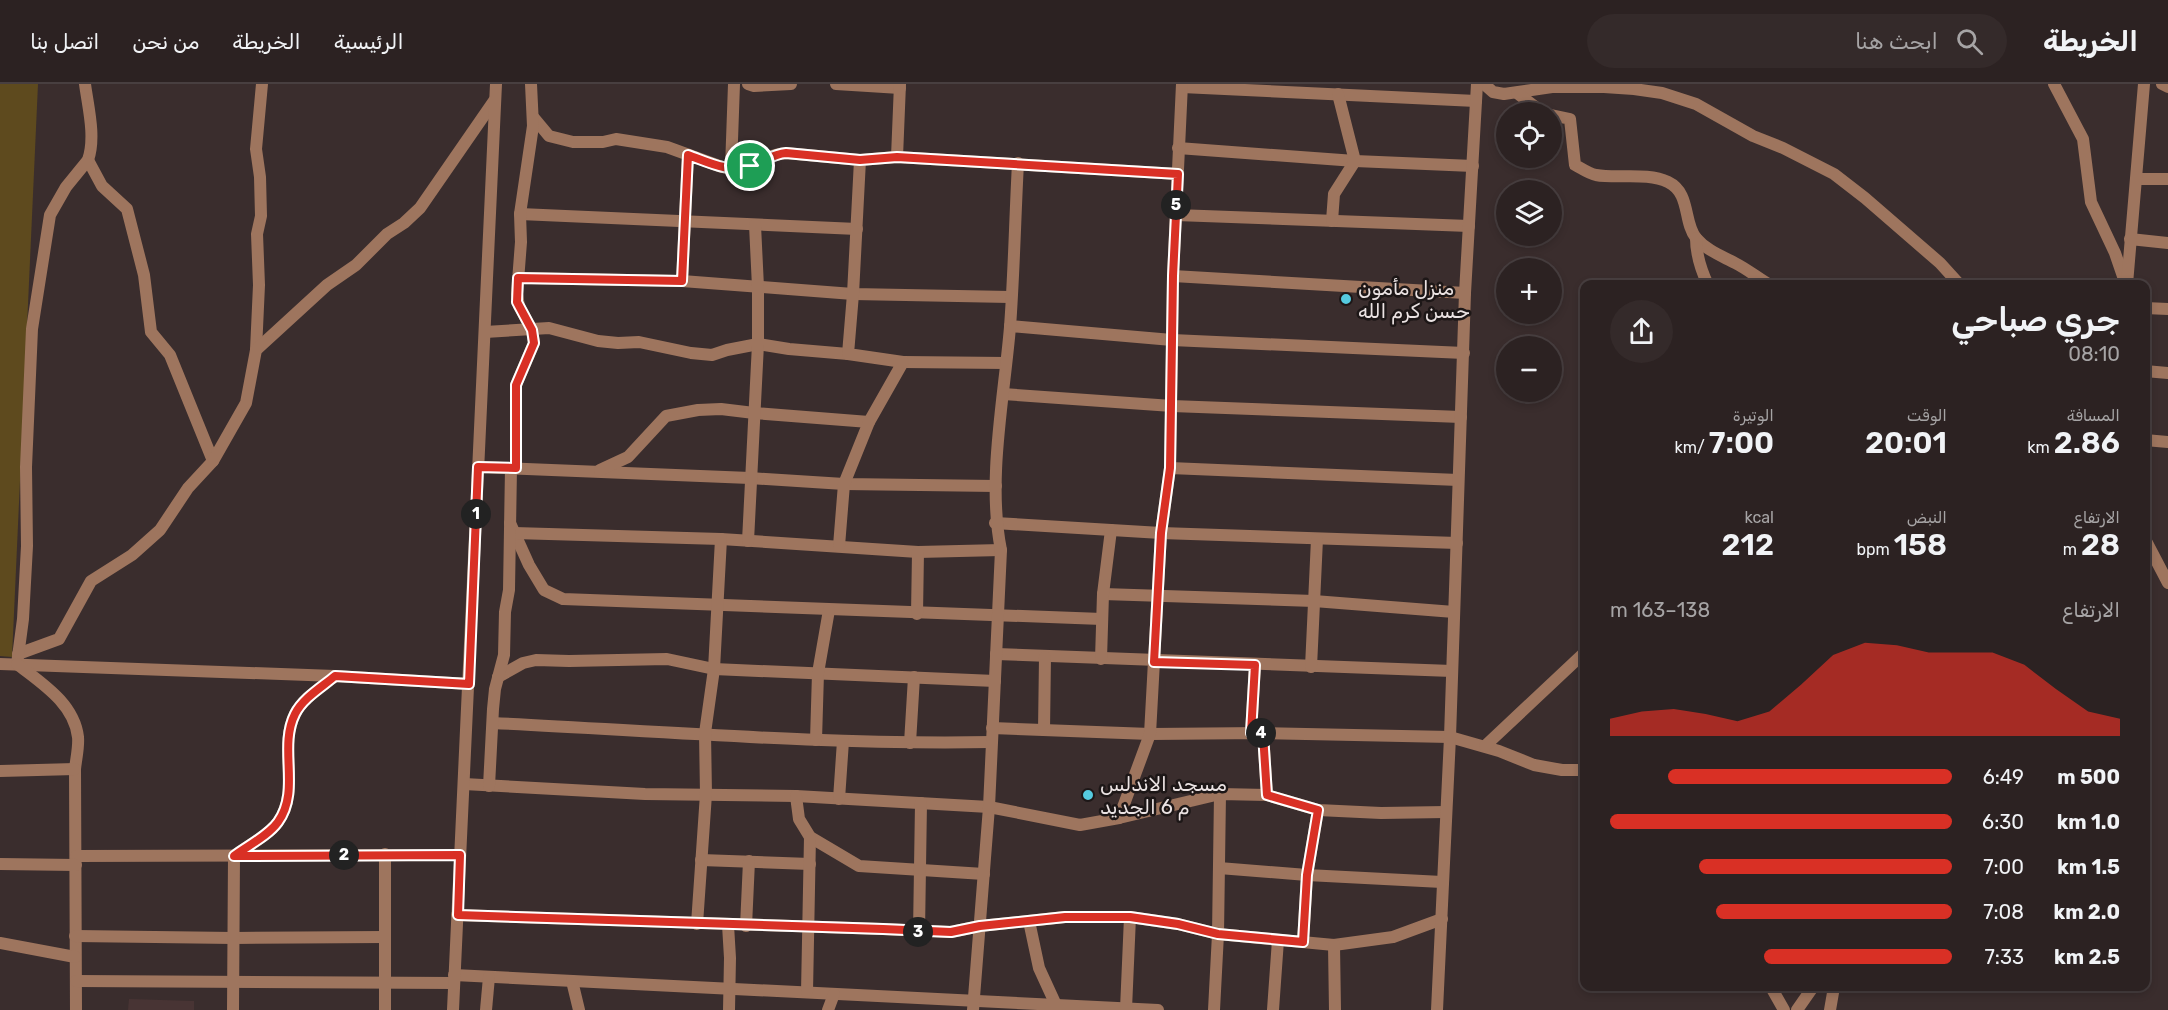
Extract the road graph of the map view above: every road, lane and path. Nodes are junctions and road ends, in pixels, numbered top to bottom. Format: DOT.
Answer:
graph roads {
  1 [pos="85,84"];
  2 [pos="262,84"];
  3 [pos="496,84"];
  4 [pos="531,84"];
  5 [pos="734,84"];
  6 [pos="739,84"];
  7 [pos="748,84"];
  8 [pos="791,84"];
  9 [pos="836,84"];
  10 [pos="2054,84"];
  11 [pos="2144,84"];
  12 [pos="2162,84"];
  13 [pos="1182,85"];
  14 [pos="1478,85"];
  15 [pos="1554,85"];
  16 [pos="900,86"];
  17 [pos="2168,87"];
  18 [pos="1516,93"];
  19 [pos="1338,94"];
  20 [pos="495,100"];
  21 [pos="1476,101"];
  22 [pos="1528,102"];
  23 [pos="1562,117"];
  24 [pos="534,118"];
  25 [pos="1178,148"];
  26 [pos="688,155"];
  27 [pos="897,157"];
  28 [pos="88,160"];
  29 [pos="860,160"];
  30 [pos="1355,161"];
  31 [pos="1018,163"];
  32 [pos="1473,166"];
  33 [pos="731,168"];
  34 [pos="1178,174"];
  35 [pos="2137,179"];
  36 [pos="2168,179"];
  37 [pos="520,213"];
  38 [pos="1176,215"];
  39 [pos="1332,221"];
  40 [pos="684,222"];
  41 [pos="754,225"];
  42 [pos="1469,226"];
  43 [pos="856,229"];
  44 [pos="1696,238"];
  45 [pos="2130,239"];
  46 [pos="2168,243"];
  47 [pos="1173,276"];
  48 [pos="518,278"];
  49 [pos="1706,280"];
  50 [pos="1762,280"];
  51 [pos="1955,280"];
  52 [pos="2124,280"];
  53 [pos="2126,280"];
  54 [pos="682,281"];
  55 [pos="759,286"];
  56 [pos="1465,293"];
  57 [pos="853,294"];
  58 [pos="1010,297"];
  59 [pos="2150,308"];
  60 [pos="2168,309"];
  61 [pos="1010,326"];
  62 [pos="532,330"];
  63 [pos="485,332"];
  64 [pos="1172,340"];
  65 [pos="758,344"];
  66 [pos="256,350"];
  67 [pos="1464,353"];
  68 [pos="848,354"];
  69 [pos="903,362"];
  70 [pos="1006,363"];
  71 [pos="2150,371"];
  72 [pos="2168,372"];
  73 [pos="1002,394"];
  74 [pos="1172,406"];
  75 [pos="754,413"];
  76 [pos="1461,417"];
  77 [pos="869,422"];
  78 [pos="2150,440"];
  79 [pos="2168,442"];
  80 [pos="213,461"];
  81 [pos="478,467"];
  82 [pos="514,468"];
  83 [pos="1170,468"];
  84 [pos="596,471"];
  85 [pos="750,478"];
  86 [pos="1458,480"];
  87 [pos="844,484"];
  88 [pos="996,486"];
  89 [pos="995,523"];
  90 [pos="512,528"];
  91 [pos="1111,530"];
  92 [pos="1161,533"];
  93 [pos="720,539"];
  94 [pos="1317,539"];
  95 [pos="748,541"];
  96 [pos="1457,543"];
  97 [pos="839,546"];
  98 [pos="2150,549"];
  99 [pos="1000,550"];
  100 [pos="918,552"];
  101 [pos="2168,583"];
  102 [pos="1103,594"];
  103 [pos="1157,597"];
  104 [pos="1314,601"];
  105 [pos="718,605"];
  106 [pos="829,610"];
  107 [pos="1454,612"];
  108 [pos="917,614"];
  109 [pos="998,617"];
  110 [pos="1102,619"];
  111 [pos="996,654"];
  112 [pos="1045,657"];
  113 [pos="1580,657"];
  114 [pos="18,659"];
  115 [pos="1101,659"];
  116 [pos="1154,662"];
  117 [pos="0,664"];
  118 [pos="1255,665"];
  119 [pos="1311,667"];
  120 [pos="714,669"];
  121 [pos="1452,672"];
  122 [pos="818,673"];
  123 [pos="335,676"];
  124 [pos="498,677"];
  125 [pos="914,677"];
  126 [pos="995,681"];
  127 [pos="469,684"];
  128 [pos="493,723"];
  129 [pos="992,728"];
  130 [pos="1044,730"];
  131 [pos="705,733"];
  132 [pos="1257,733"];
  133 [pos="1150,734"];
  134 [pos="1450,736"];
  135 [pos="816,740"];
  136 [pos="843,741"];
  137 [pos="991,742"];
  138 [pos="910,743"];
  139 [pos="1485,746"];
  140 [pos="75,769"];
  141 [pos="1580,770"];
  142 [pos="0,771"];
  143 [pos="464,784"];
  144 [pos="489,786"];
  145 [pos="705,794"];
  146 [pos="1220,794"];
  147 [pos="1267,795"];
  148 [pos="796,796"];
  149 [pos="839,799"];
  150 [pos="921,803"];
  151 [pos="989,807"];
  152 [pos="1318,810"];
  153 [pos="1446,812"];
  154 [pos="1119,818"];
  155 [pos="810,837"];
  156 [pos="386,854"];
  157 [pos="460,855"];
  158 [pos="234,856"];
  159 [pos="76,860"];
  160 [pos="701,860"];
  161 [pos="749,861"];
  162 [pos="0,864"];
  163 [pos="810,864"];
  164 [pos="1219,868"];
  165 [pos="920,869"];
  166 [pos="984,874"];
  167 [pos="1307,875"];
  168 [pos="1442,882"];
  169 [pos="458,915"];
  170 [pos="1130,917"];
  171 [pos="1442,919"];
  172 [pos="1029,921"];
  173 [pos="697,924"];
  174 [pos="728,925"];
  175 [pos="746,926"];
  176 [pos="980,926"];
  177 [pos="809,927"];
  178 [pos="919,932"];
  179 [pos="1218,934"];
  180 [pos="75,936"];
  181 [pos="385,937"];
  182 [pos="234,938"];
  183 [pos="1278,940"];
  184 [pos="1303,942"];
  185 [pos="0,943"];
  186 [pos="1334,945"];
  187 [pos="75,957"];
  188 [pos="489,977"];
  189 [pos="454,979"];
  190 [pos="76,981"];
  191 [pos="572,981"];
  192 [pos="234,982"];
  193 [pos="385,982"];
  194 [pos="730,988"];
  195 [pos="1773,991"];
  196 [pos="1810,991"];
  197 [pos="1833,991"];
  198 [pos="807,992"];
  199 [pos="834,994"];
  200 [pos="932,1004"];
  201 [pos="974,1006"];
  202 [pos="1057,1008"];
  203 [pos="1126,1008"];
  204 [pos="76,1010"];
  205 [pos="233,1010"];
  206 [pos="385,1010"];
  207 [pos="453,1010"];
  208 [pos="486,1010"];
  209 [pos="579,1010"];
  210 [pos="729,1010"];
  211 [pos="828,1010"];
  212 [pos="1158,1010"];
  213 [pos="1214,1010"];
  214 [pos="1273,1010"];
  215 [pos="1335,1010"];
  216 [pos="1437,1010"];
  217 [pos="1784,1010"];
  218 [pos="1797,1010"];
  219 [pos="1830,1010"];
  1 -- 28 [label="street"];
  2 -- 66 [label="street"];
  3 -- 20 [label="street"];
  4 -- 24 [label="street"];
  5 -- 6 [label="street"];
  5 -- 33 [label="street"];
  7 -- 8 [label="street"];
  9 -- 16 [label="street"];
  10 -- 52 [label="street"];
  11 -- 35 [label="street"];
  12 -- 17 [label="street"];
  13 -- 19 [label="street"];
  13 -- 25 [label="street"];
  14 -- 18 [label="street"];
  14 -- 21 [label="street"];
  15 -- 18 [label="street"];
  15 -- 51 [label="street"];
  16 -- 27 [label="street"];
  18 -- 22 [label="street"];
  19 -- 21 [label="street"];
  19 -- 30 [label="street"];
  20 -- 63 [label="street"];
  20 -- 66 [label="street"];
  21 -- 32 [label="street"];
  23 -- 44 [label="street"];
  24 -- 26 [label="street"];
  24 -- 37 [label="street"];
  25 -- 30 [label="street"];
  25 -- 34 [label="street"];
  26 -- 33 [label="street"];
  26 -- 40 [label="street"];
  27 -- 29 [label="street"];
  27 -- 31 [label="street"];
  28 -- 80 [label="street"];
  28 -- 114 [label="street"];
  29 -- 33 [label="street"];
  29 -- 43 [label="street"];
  30 -- 32 [label="street"];
  30 -- 39 [label="street"];
  31 -- 34 [label="street"];
  31 -- 58 [label="street"];
  32 -- 42 [label="street"];
  34 -- 38 [label="street"];
  35 -- 36 [label="street"];
  35 -- 45 [label="street"];
  37 -- 40 [label="street"];
  37 -- 48 [label="street"];
  38 -- 39 [label="street"];
  38 -- 47 [label="street"];
  39 -- 42 [label="street"];
  40 -- 41 [label="street"];
  40 -- 54 [label="street"];
  41 -- 43 [label="street"];
  41 -- 55 [label="street"];
  42 -- 56 [label="street"];
  43 -- 57 [label="street"];
  44 -- 49 [label="street"];
  44 -- 50 [label="street"];
  45 -- 46 [label="street"];
  45 -- 53 [label="street"];
  47 -- 56 [label="street"];
  47 -- 64 [label="street"];
  48 -- 54 [label="street"];
  48 -- 62 [label="street"];
  54 -- 55 [label="street"];
  55 -- 57 [label="street"];
  55 -- 65 [label="street"];
  56 -- 67 [label="street"];
  57 -- 58 [label="street"];
  57 -- 68 [label="street"];
  58 -- 61 [label="street"];
  59 -- 60 [label="street"];
  61 -- 64 [label="street"];
  61 -- 70 [label="street"];
  62 -- 63 [label="street"];
  62 -- 65 [label="street"];
  62 -- 82 [label="street"];
  63 -- 81 [label="street"];
  64 -- 67 [label="street"];
  64 -- 74 [label="street"];
  65 -- 68 [label="street"];
  65 -- 75 [label="street"];
  66 -- 80 [label="street"];
  67 -- 76 [label="street"];
  68 -- 69 [label="street"];
  69 -- 70 [label="street"];
  69 -- 77 [label="street"];
  70 -- 73 [label="street"];
  71 -- 72 [label="street"];
  73 -- 74 [label="street"];
  73 -- 88 [label="street"];
  74 -- 76 [label="street"];
  74 -- 83 [label="street"];
  75 -- 77 [label="street"];
  75 -- 84 [label="street"];
  75 -- 85 [label="street"];
  76 -- 86 [label="street"];
  77 -- 87 [label="street"];
  78 -- 79 [label="street"];
  80 -- 114 [label="street"];
  81 -- 82 [label="street"];
  81 -- 127 [label="street"];
  82 -- 84 [label="street"];
  82 -- 90 [label="street"];
  83 -- 86 [label="street"];
  83 -- 92 [label="street"];
  84 -- 85 [label="street"];
  85 -- 87 [label="street"];
  85 -- 95 [label="street"];
  86 -- 96 [label="street"];
  87 -- 88 [label="street"];
  87 -- 97 [label="street"];
  88 -- 89 [label="street"];
  89 -- 91 [label="street"];
  89 -- 99 [label="street"];
  90 -- 93 [label="street"];
  90 -- 105 [label="street"];
  90 -- 124 [label="street"];
  91 -- 92 [label="street"];
  91 -- 102 [label="street"];
  92 -- 94 [label="street"];
  92 -- 103 [label="street"];
  93 -- 95 [label="street"];
  93 -- 105 [label="street"];
  94 -- 96 [label="street"];
  94 -- 104 [label="street"];
  95 -- 97 [label="street"];
  96 -- 107 [label="street"];
  97 -- 100 [label="street"];
  98 -- 101 [label="street"];
  99 -- 100 [label="street"];
  99 -- 109 [label="street"];
  100 -- 108 [label="street"];
  102 -- 103 [label="street"];
  102 -- 110 [label="street"];
  103 -- 104 [label="street"];
  103 -- 116 [label="street"];
  104 -- 107 [label="street"];
  104 -- 119 [label="street"];
  105 -- 106 [label="street"];
  105 -- 120 [label="street"];
  106 -- 108 [label="street"];
  106 -- 122 [label="street"];
  107 -- 121 [label="street"];
  108 -- 109 [label="street"];
  109 -- 110 [label="street"];
  109 -- 111 [label="street"];
  110 -- 115 [label="street"];
  111 -- 112 [label="street"];
  111 -- 126 [label="street"];
  112 -- 115 [label="street"];
  112 -- 130 [label="street"];
  113 -- 139 [label="street"];
  114 -- 117 [label="street"];
  114 -- 123 [label="street"];
  114 -- 140 [label="street"];
  115 -- 116 [label="street"];
  116 -- 118 [label="street"];
  116 -- 133 [label="street"];
  118 -- 119 [label="street"];
  118 -- 132 [label="street"];
  119 -- 121 [label="street"];
  120 -- 122 [label="street"];
  120 -- 124 [label="street"];
  120 -- 131 [label="street"];
  121 -- 134 [label="street"];
  122 -- 125 [label="street"];
  122 -- 135 [label="street"];
  123 -- 127 [label="street"];
  123 -- 158 [label="street"];
  124 -- 128 [label="street"];
  125 -- 126 [label="street"];
  125 -- 138 [label="street"];
  126 -- 129 [label="street"];
  127 -- 143 [label="street"];
  128 -- 131 [label="street"];
  128 -- 144 [label="street"];
  129 -- 130 [label="street"];
  129 -- 137 [label="street"];
  130 -- 133 [label="street"];
  131 -- 135 [label="street"];
  131 -- 145 [label="street"];
  132 -- 133 [label="street"];
  132 -- 134 [label="street"];
  132 -- 147 [label="street"];
  133 -- 154 [label="street"];
  134 -- 139 [label="street"];
  134 -- 153 [label="street"];
  135 -- 136 [label="street"];
  136 -- 138 [label="street"];
  136 -- 149 [label="street"];
  137 -- 138 [label="street"];
  137 -- 151 [label="street"];
  139 -- 141 [label="street"];
  140 -- 142 [label="street"];
  140 -- 159 [label="street"];
  143 -- 144 [label="street"];
  143 -- 157 [label="street"];
  144 -- 145 [label="street"];
  145 -- 148 [label="street"];
  145 -- 160 [label="street"];
  146 -- 147 [label="street"];
  146 -- 154 [label="street"];
  146 -- 164 [label="street"];
  147 -- 152 [label="street"];
  148 -- 149 [label="street"];
  148 -- 155 [label="street"];
  149 -- 150 [label="street"];
  150 -- 151 [label="street"];
  150 -- 165 [label="street"];
  151 -- 154 [label="street"];
  151 -- 166 [label="street"];
  152 -- 153 [label="street"];
  152 -- 167 [label="street"];
  153 -- 168 [label="street"];
  155 -- 163 [label="street"];
  155 -- 165 [label="street"];
  156 -- 157 [label="street"];
  156 -- 158 [label="street"];
  156 -- 181 [label="street"];
  157 -- 169 [label="street"];
  158 -- 159 [label="street"];
  158 -- 182 [label="street"];
  159 -- 162 [label="street"];
  159 -- 180 [label="street"];
  160 -- 161 [label="street"];
  160 -- 173 [label="street"];
  161 -- 163 [label="street"];
  161 -- 175 [label="street"];
  163 -- 177 [label="street"];
  164 -- 167 [label="street"];
  164 -- 179 [label="street"];
  165 -- 166 [label="street"];
  165 -- 178 [label="street"];
  166 -- 176 [label="street"];
  167 -- 168 [label="street"];
  167 -- 184 [label="street"];
  168 -- 171 [label="street"];
  169 -- 173 [label="street"];
  169 -- 189 [label="street"];
  170 -- 172 [label="street"];
  170 -- 179 [label="street"];
  170 -- 203 [label="street"];
  171 -- 186 [label="street"];
  171 -- 216 [label="street"];
  172 -- 176 [label="street"];
  172 -- 202 [label="street"];
  173 -- 174 [label="street"];
  174 -- 175 [label="street"];
  174 -- 194 [label="street"];
  175 -- 177 [label="street"];
  176 -- 178 [label="street"];
  176 -- 201 [label="street"];
  177 -- 178 [label="street"];
  177 -- 198 [label="street"];
  179 -- 183 [label="street"];
  179 -- 213 [label="street"];
  180 -- 182 [label="street"];
  180 -- 187 [label="street"];
  181 -- 182 [label="street"];
  181 -- 193 [label="street"];
  182 -- 192 [label="street"];
  183 -- 184 [label="street"];
  183 -- 214 [label="street"];
  184 -- 186 [label="street"];
  185 -- 187 [label="street"];
  186 -- 215 [label="street"];
  187 -- 190 [label="street"];
  188 -- 189 [label="street"];
  188 -- 191 [label="street"];
  188 -- 208 [label="street"];
  189 -- 193 [label="street"];
  189 -- 207 [label="street"];
  190 -- 192 [label="street"];
  190 -- 204 [label="street"];
  191 -- 194 [label="street"];
  191 -- 209 [label="street"];
  192 -- 193 [label="street"];
  192 -- 205 [label="street"];
  193 -- 206 [label="street"];
  194 -- 198 [label="street"];
  194 -- 210 [label="street"];
  195 -- 217 [label="street"];
  196 -- 218 [label="street"];
  197 -- 219 [label="street"];
  198 -- 199 [label="street"];
  199 -- 200 [label="street"];
  199 -- 211 [label="street"];
  200 -- 201 [label="street"];
  201 -- 202 [label="street"];
  202 -- 203 [label="street"];
  203 -- 212 [label="street"];
}
